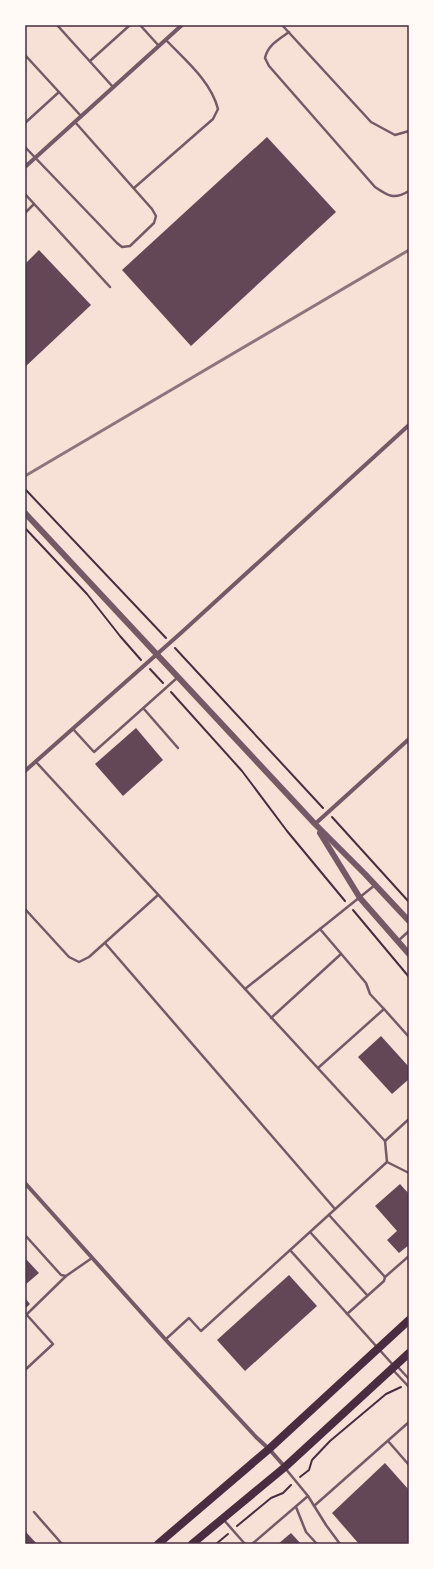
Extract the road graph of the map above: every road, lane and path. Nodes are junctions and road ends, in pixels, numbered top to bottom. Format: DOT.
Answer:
graph roads {
  1 [pos="57,25"];
  2 [pos="130,25"];
  3 [pos="140,25"];
  4 [pos="181,25"];
  5 [pos="282,25"];
  6 [pos="288,32"];
  7 [pos="166,40"];
  8 [pos="159,46"];
  9 [pos="25,55"];
  10 [pos="90,61"];
  11 [pos="113,87"];
  12 [pos="59,92"];
  13 [pos="81,116"];
  14 [pos="75,122"];
  15 [pos="25,123"];
  16 [pos="409,131"];
  17 [pos="25,147"];
  18 [pos="35,158"];
  19 [pos="25,167"];
  20 [pos="134,188"];
  21 [pos="409,192"];
  22 [pos="25,194"];
  23 [pos="34,204"];
  24 [pos="25,213"];
  25 [pos="110,287"];
  26 [pos="409,425"];
  27 [pos="25,489"];
  28 [pos="25,514"];
  29 [pos="25,528"];
  30 [pos="170,642"];
  31 [pos="156,654"];
  32 [pos="145,664"];
  33 [pos="178,678"];
  34 [pos="167,688"];
  35 [pos="144,709"];
  36 [pos="72,728"];
  37 [pos="409,739"];
  38 [pos="178,748"];
  39 [pos="35,761"];
  40 [pos="25,771"];
  41 [pos="328,813"];
  42 [pos="315,824"];
  43 [pos="375,885"];
  44 [pos="158,895"];
  45 [pos="360,898"];
  46 [pos="409,902"];
  47 [pos="350,906"];
  48 [pos="25,909"];
  49 [pos="409,921"];
  50 [pos="320,929"];
  51 [pos="409,931"];
  52 [pos="398,941"];
  53 [pos="105,942"];
  54 [pos="341,954"];
  55 [pos="409,954"];
  56 [pos="409,977"];
  57 [pos="245,989"];
  58 [pos="384,1009"];
  59 [pos="271,1018"];
  60 [pos="409,1037"];
  61 [pos="318,1068"];
  62 [pos="409,1119"];
  63 [pos="385,1141"];
  64 [pos="386,1161"];
  65 [pos="409,1173"];
  66 [pos="25,1183"];
  67 [pos="335,1209"];
  68 [pos="329,1215"];
  69 [pos="310,1232"];
  70 [pos="25,1235"];
  71 [pos="290,1250"];
  72 [pos="409,1256"];
  73 [pos="92,1258"];
  74 [pos="66,1276"];
  75 [pos="385,1277"];
  76 [pos="368,1295"];
  77 [pos="347,1314"];
  78 [pos="26,1315"];
  79 [pos="409,1320"];
  80 [pos="165,1339"];
  81 [pos="378,1349"];
  82 [pos="409,1353"];
  83 [pos="394,1366"];
  84 [pos="25,1370"];
  85 [pos="409,1379"];
  86 [pos="405,1383"];
  87 [pos="409,1387"];
  88 [pos="409,1422"];
  89 [pos="388,1441"];
  90 [pos="269,1449"];
  91 [pos="409,1464"];
  92 [pos="284,1467"];
  93 [pos="296,1481"];
  94 [pos="308,1496"];
  95 [pos="314,1506"];
  96 [pos="296,1507"];
  97 [pos="34,1512"];
  98 [pos="223,1519"];
  99 [pos="233,1530"];
  100 [pos="62,1544"];
  101 [pos="158,1544"];
  102 [pos="192,1544"];
  103 [pos="216,1544"];
  104 [pos="245,1544"];
  105 [pos="252,1544"];
  106 [pos="317,1544"];
  107 [pos="340,1544"];
  1 -- 10 [label="lane"];
  2 -- 10 [label="lane"];
  3 -- 8 [label="lane"];
  4 -- 7 [label="street"];
  5 -- 6 [label="lane"];
  6 -- 16 [label="lane"];
  6 -- 21 [label="lane"];
  7 -- 8 [label="street"];
  7 -- 20 [label="lane"];
  8 -- 11 [label="street"];
  9 -- 12 [label="lane"];
  10 -- 11 [label="lane"];
  11 -- 13 [label="street"];
  12 -- 13 [label="lane"];
  12 -- 15 [label="lane"];
  13 -- 14 [label="street"];
  14 -- 18 [label="street"];
  14 -- 20 [label="lane"];
  17 -- 18 [label="lane"];
  18 -- 19 [label="street"];
  18 -- 20 [label="lane"];
  22 -- 23 [label="lane"];
  23 -- 24 [label="lane"];
  23 -- 25 [label="lane"];
  26 -- 30 [label="street"];
  27 -- 30 [label="path"];
  28 -- 31 [label="street"];
  29 -- 32 [label="path"];
  30 -- 31 [label="street"];
  30 -- 41 [label="path"];
  31 -- 32 [label="street"];
  31 -- 33 [label="street"];
  32 -- 34 [label="path"];
  32 -- 36 [label="street"];
  33 -- 34 [label="lane"];
  33 -- 42 [label="street"];
  34 -- 35 [label="lane"];
  34 -- 47 [label="path"];
  35 -- 36 [label="lane"];
  35 -- 38 [label="lane"];
  36 -- 39 [label="street"];
  37 -- 41 [label="street"];
  39 -- 40 [label="street"];
  39 -- 44 [label="lane"];
  41 -- 42 [label="street"];
  41 -- 46 [label="path"];
  42 -- 43 [label="street"];
  42 -- 45 [label="street"];
  43 -- 45 [label="lane"];
  43 -- 49 [label="street"];
  44 -- 53 [label="lane"];
  44 -- 57 [label="lane"];
  45 -- 47 [label="lane"];
  45 -- 52 [label="street"];
  47 -- 50 [label="lane"];
  47 -- 56 [label="path"];
  48 -- 53 [label="lane"];
  50 -- 54 [label="lane"];
  50 -- 57 [label="lane"];
  51 -- 52 [label="lane"];
  52 -- 55 [label="street"];
  53 -- 67 [label="lane"];
  54 -- 58 [label="lane"];
  54 -- 59 [label="lane"];
  57 -- 59 [label="lane"];
  58 -- 60 [label="lane"];
  58 -- 61 [label="lane"];
  59 -- 61 [label="lane"];
  61 -- 63 [label="lane"];
  62 -- 63 [label="lane"];
  63 -- 64 [label="lane"];
  64 -- 65 [label="lane"];
  64 -- 67 [label="lane"];
  66 -- 73 [label="street"];
  67 -- 68 [label="lane"];
  68 -- 69 [label="lane"];
  68 -- 75 [label="lane"];
  69 -- 71 [label="lane"];
  69 -- 76 [label="lane"];
  70 -- 74 [label="lane"];
  71 -- 77 [label="lane"];
  71 -- 80 [label="lane"];
  72 -- 75 [label="lane"];
  73 -- 74 [label="lane"];
  73 -- 80 [label="street"];
  74 -- 78 [label="lane"];
  75 -- 76 [label="lane"];
  76 -- 77 [label="lane"];
  77 -- 81 [label="lane"];
  78 -- 84 [label="lane"];
  79 -- 81 [label="main road"];
  80 -- 90 [label="street"];
  81 -- 83 [label="lane"];
  81 -- 90 [label="main road"];
  82 -- 83 [label="main road"];
  83 -- 85 [label="lane"];
  83 -- 86 [label="lane"];
  83 -- 92 [label="main road"];
  86 -- 87 [label="lane"];
  86 -- 93 [label="path"];
  88 -- 89 [label="lane"];
  89 -- 91 [label="lane"];
  89 -- 95 [label="lane"];
  90 -- 92 [label="street"];
  90 -- 101 [label="main road"];
  92 -- 93 [label="lane"];
  92 -- 98 [label="main road"];
  93 -- 94 [label="lane"];
  93 -- 99 [label="path"];
  94 -- 95 [label="lane"];
  94 -- 96 [label="lane"];
  95 -- 107 [label="lane"];
  96 -- 105 [label="lane"];
  96 -- 106 [label="lane"];
  97 -- 100 [label="lane"];
  98 -- 99 [label="lane"];
  98 -- 102 [label="main road"];
  99 -- 103 [label="path"];
  99 -- 104 [label="lane"];
}
